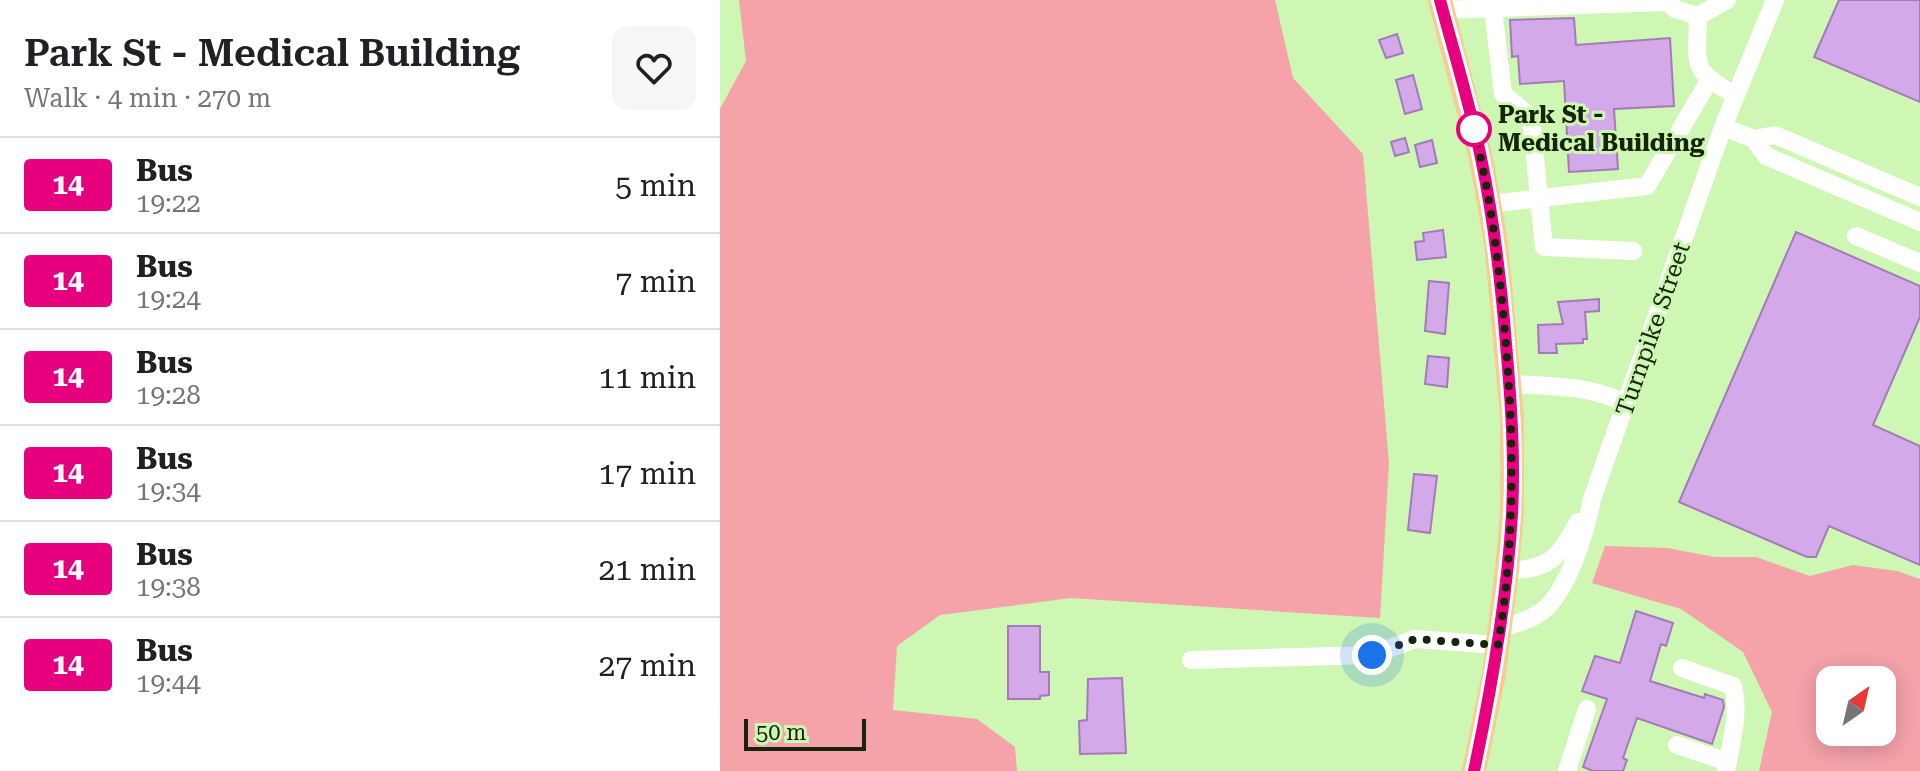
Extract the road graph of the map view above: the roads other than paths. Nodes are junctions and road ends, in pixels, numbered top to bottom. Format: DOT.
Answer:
graph roads {
  1 [pos="1727,0"];
  2 [pos="1775,0"];
  3 [pos="1667,1"];
  4 [pos="1442,5"];
  5 [pos="1493,8"];
  6 [pos="1698,16"];
  7 [pos="1709,81"];
  8 [pos="1736,95"];
  9 [pos="1723,127"];
  10 [pos="1754,139"];
  11 [pos="1920,197"];
  12 [pos="1538,199"];
  13 [pos="1489,204"];
  14 [pos="1920,222"];
  15 [pos="1856,236"];
  16 [pos="1633,251"];
  17 [pos="1920,263"];
  18 [pos="1510,384"];
  19 [pos="1627,404"];
  20 [pos="1592,499"];
  21 [pos="1507,570"];
  22 [pos="1499,637"];
  23 [pos="1191,660"];
  24 [pos="1682,668"];
  25 [pos="1587,709"];
  26 [pos="1677,745"];
  27 [pos="1727,766"];
  28 [pos="1474,771"];
  29 [pos="1567,771"];
  1 -- 6 [label="street"];
  2 -- 8 [label="street, Turnpike Street"];
  3 -- 5 [label="street"];
  3 -- 6 [label="street"];
  4 -- 5 [label="street"];
  4 -- 13 [label="main road"];
  5 -- 12 [label="street"];
  6 -- 7 [label="street"];
  7 -- 8 [label="street"];
  7 -- 12 [label="street"];
  8 -- 9 [label="street, Turnpike Street"];
  9 -- 10 [label="street"];
  9 -- 19 [label="street, Turnpike Street"];
  10 -- 11 [label="street"];
  10 -- 14 [label="street"];
  12 -- 13 [label="street"];
  12 -- 16 [label="street"];
  13 -- 18 [label="main road"];
  15 -- 17 [label="street"];
  18 -- 19 [label="street"];
  18 -- 21 [label="main road"];
  19 -- 20 [label="street, Turnpike Street"];
  20 -- 21 [label="street"];
  20 -- 22 [label="street, Turnpike Street"];
  21 -- 22 [label="main road"];
  22 -- 23 [label="street"];
  22 -- 28 [label="main road"];
  24 -- 27 [label="street"];
  25 -- 29 [label="street"];
  26 -- 27 [label="street"];
}
